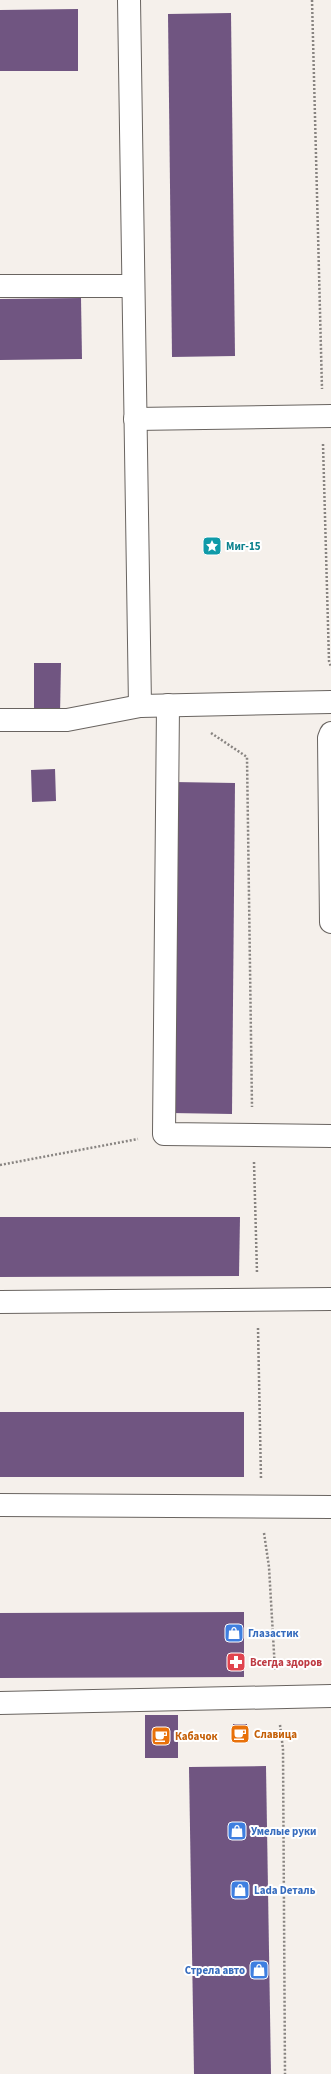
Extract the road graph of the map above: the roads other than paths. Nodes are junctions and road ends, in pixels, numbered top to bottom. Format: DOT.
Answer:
graph roads {
  1 [pos="129,0"];
  2 [pos="0,286"];
  3 [pos="133,286"];
  4 [pos="327,416"];
  5 [pos="135,419"];
  6 [pos="331,702"];
  7 [pos="168,705"];
  8 [pos="140,706"];
  9 [pos="0,720"];
  10 [pos="331,733"];
  11 [pos="331,922"];
  12 [pos="331,1136"];
  13 [pos="331,1299"];
  14 [pos="0,1302"];
  15 [pos="0,1505"];
  16 [pos="331,1507"];
  17 [pos="331,1696"];
  18 [pos="0,1703"];
  1 -- 3 [label="street"];
  2 -- 3 [label="street"];
  3 -- 5 [label="street"];
  4 -- 5 [label="street"];
  5 -- 8 [label="street"];
  6 -- 7 [label="street"];
  7 -- 8 [label="street"];
  7 -- 12 [label="street"];
  8 -- 9 [label="street"];
  10 -- 11 [label="street"];
  13 -- 14 [label="street"];
  15 -- 16 [label="street"];
  17 -- 18 [label="street"];
}
